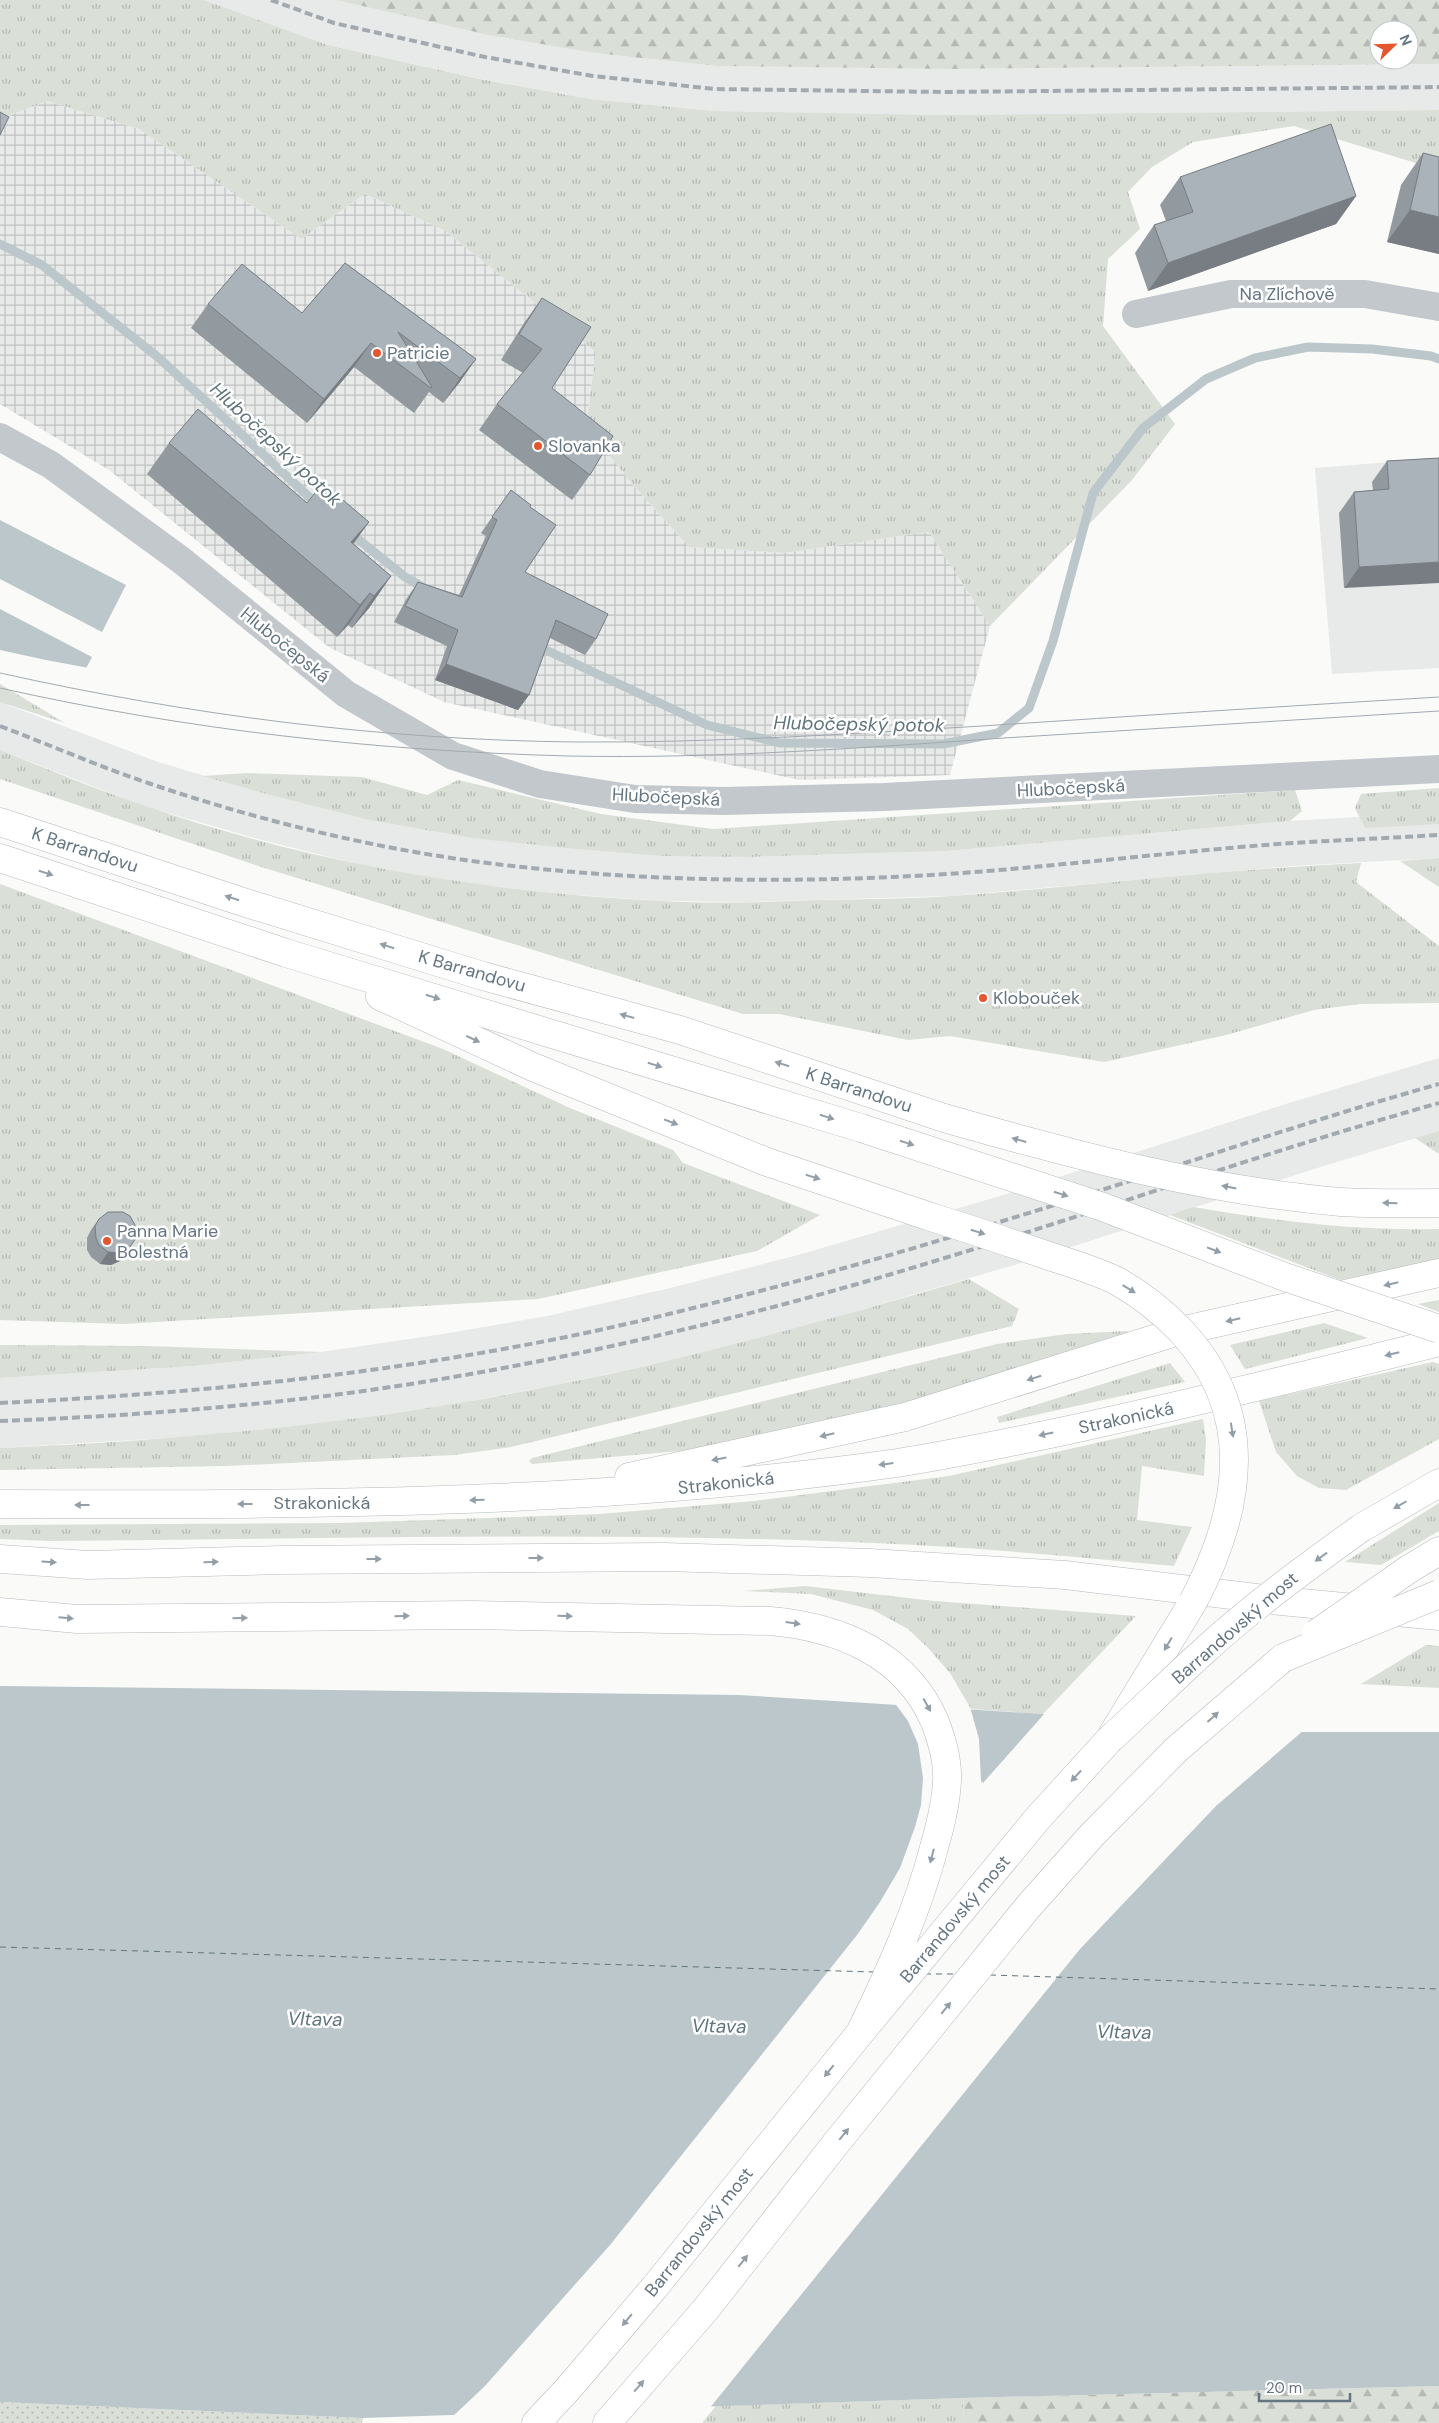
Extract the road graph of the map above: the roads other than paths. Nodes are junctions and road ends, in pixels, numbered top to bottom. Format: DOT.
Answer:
graph roads {
  1 [pos="1439,307"];
  2 [pos="1136,314"];
  3 [pos="0,437"];
  4 [pos="1439,769"];
  5 [pos="0,822"];
  6 [pos="0,858"];
  7 [pos="286,952"];
  8 [pos="1439,1203"];
  9 [pos="1439,1273"];
  10 [pos="1439,1329"];
  11 [pos="1439,1342"];
  12 [pos="1439,1483"];
  13 [pos="526,1498"];
  14 [pos="0,1504"];
  15 [pos="1439,1551"];
  16 [pos="0,1559"];
  17 [pos="1439,1594"];
  18 [pos="0,1612"];
  19 [pos="1439,1616"];
  20 [pos="1283,1658"];
  21 [pos="1109,1740"];
  22 [pos="860,2033"];
  23 [pos="536,2423"];
  24 [pos="607,2423"];
  1 -- 2 [label="street, Na Zlíchově"];
  3 -- 4 [label="street, Hlubočepská"];
  8 -- 5 [label="main road, K Barrandovu, one-way, bridge"];
  6 -- 7 [label="main road, K Barrandovu, one-way"];
  7 -- 10 [label="main road, one-way, bridge"];
  7 -- 21 [label="main road, one-way, bridge"];
  9 -- 13 [label="main road, one-way"];
  11 -- 13 [label="main road, Strakonická, one-way"];
  12 -- 21 [label="main road, Barrandovský most, one-way, bridge"];
  13 -- 14 [label="main road, Strakonická, one-way"];
  15 -- 20 [label="main road, bridge"];
  16 -- 19 [label="main road, one-way"];
  17 -- 20 [label="main road, bridge"];
  18 -- 22 [label="main road, one-way"];
  24 -- 20 [label="main road, one-way"];
  21 -- 22 [label="main road, Barrandovský most, one-way"];
  22 -- 23 [label="main road, Barrandovský most, one-way"];
}
